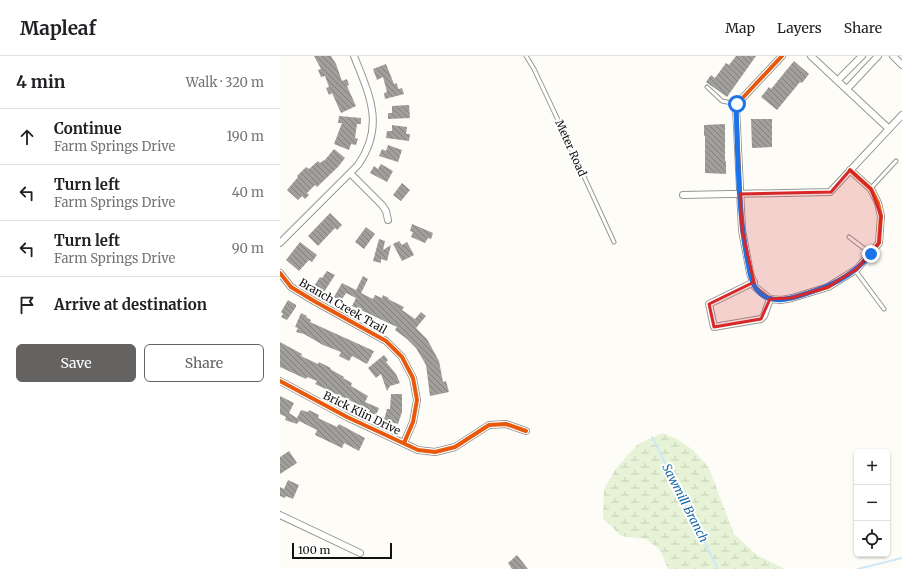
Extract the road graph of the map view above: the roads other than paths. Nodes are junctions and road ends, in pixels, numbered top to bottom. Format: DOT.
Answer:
graph roads {
  1 [pos="354,56"];
  2 [pos="526,56"];
  3 [pos="811,56"];
  4 [pos="862,56"];
  5 [pos="878,56"];
  6 [pos="893,56"];
  7 [pos="778,57"];
  8 [pos="902,65"];
  9 [pos="838,80"];
  10 [pos="707,87"];
  11 [pos="847,89"];
  12 [pos="737,104"];
  13 [pos="902,115"];
  14 [pos="889,129"];
  15 [pos="896,161"];
  16 [pos="850,170"];
  17 [pos="350,173"];
  18 [pos="870,188"];
  19 [pos="740,194"];
  20 [pos="683,195"];
  21 [pos="388,220"];
  22 [pos="849,237"];
  23 [pos="614,242"];
  24 [pos="280,243"];
  25 [pos="871,254"];
  26 [pos="855,270"];
  27 [pos="280,273"];
  28 [pos="754,282"];
  29 [pos="770,299"];
  30 [pos="884,309"];
  31 [pos="280,381"];
  32 [pos="526,431"];
  33 [pos="404,443"];
  34 [pos="280,515"];
  35 [pos="360,553"];
  1 -- 17 [label="street"];
  2 -- 23 [label="lane, Meter Road"];
  3 -- 9 [label="street"];
  4 -- 9 [label="street"];
  5 -- 11 [label="street"];
  6 -- 8 [label="street"];
  7 -- 12 [label="street"];
  9 -- 11 [label="street"];
  10 -- 12 [label="lane"];
  11 -- 14 [label="street"];
  12 -- 19 [label="street"];
  13 -- 14 [label="street"];
  14 -- 16 [label="street"];
  15 -- 18 [label="lane"];
  16 -- 18 [label="street"];
  16 -- 19 [label="street"];
  17 -- 21 [label="street"];
  17 -- 24 [label="street"];
  18 -- 25 [label="street"];
  19 -- 20 [label="street"];
  19 -- 28 [label="street"];
  22 -- 25 [label="lane"];
  25 -- 26 [label="street"];
  26 -- 29 [label="street"];
  26 -- 30 [label="lane"];
  27 -- 33 [label="street, Branch Creek Trail"];
  28 -- 29 [label="street"];
  28 -- 29 [label="street"];
  31 -- 33 [label="street, Brick Klin Drive"];
  32 -- 33 [label="street, Brick Klin Drive"];
  34 -- 35 [label="street"];
}
